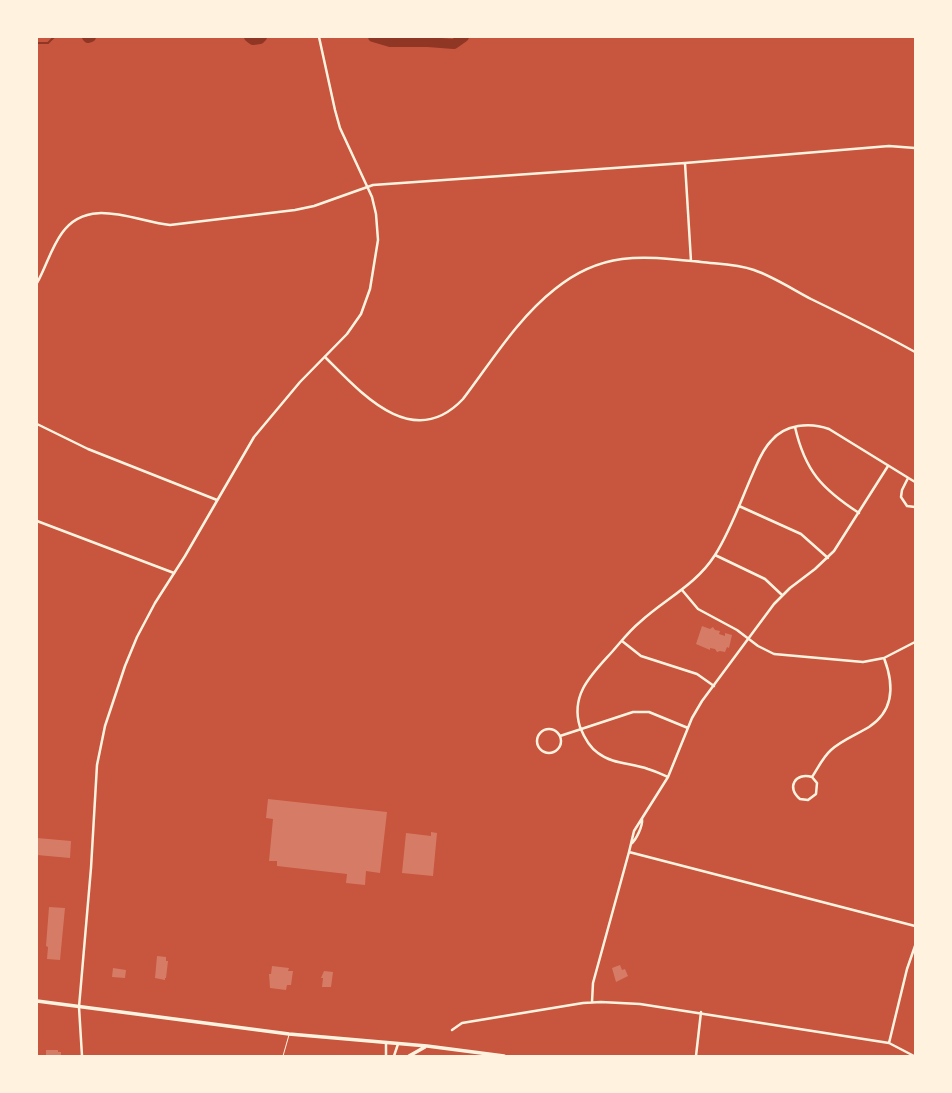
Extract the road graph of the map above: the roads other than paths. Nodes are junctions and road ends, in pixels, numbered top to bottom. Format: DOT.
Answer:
graph roads {
  1 [pos="319,37"];
  2 [pos="915,148"];
  3 [pos="685,163"];
  4 [pos="367,187"];
  5 [pos="691,261"];
  6 [pos="37,283"];
  7 [pos="915,352"];
  8 [pos="325,357"];
  9 [pos="37,424"];
  10 [pos="795,427"];
  11 [pos="888,466"];
  12 [pos="908,478"];
  13 [pos="915,482"];
  14 [pos="217,500"];
  15 [pos="739,506"];
  16 [pos="915,507"];
  17 [pos="859,513"];
  18 [pos="37,521"];
  19 [pos="715,555"];
  20 [pos="828,558"];
  21 [pos="174,573"];
  22 [pos="682,590"];
  23 [pos="782,595"];
  24 [pos="749,638"];
  25 [pos="622,640"];
  26 [pos="915,642"];
  27 [pos="884,658"];
  28 [pos="714,686"];
  29 [pos="688,728"];
  30 [pos="581,730"];
  31 [pos="560,736"];
  32 [pos="668,777"];
  33 [pos="812,777"];
  34 [pos="629,852"];
  35 [pos="915,926"];
  36 [pos="915,946"];
  37 [pos="37,1001"];
  38 [pos="592,1002"];
  39 [pos="79,1007"];
  40 [pos="701,1012"];
  41 [pos="452,1030"];
  42 [pos="289,1034"];
  43 [pos="386,1043"];
  44 [pos="889,1043"];
  45 [pos="398,1044"];
  46 [pos="426,1046"];
  47 [pos="82,1056"];
  48 [pos="283,1056"];
  49 [pos="386,1056"];
  50 [pos="394,1056"];
  51 [pos="409,1056"];
  52 [pos="504,1056"];
  53 [pos="696,1056"];
  54 [pos="914,1056"];
  1 -- 4 [label="street"];
  2 -- 3 [label="street"];
  3 -- 4 [label="street"];
  3 -- 5 [label="street"];
  4 -- 6 [label="street"];
  4 -- 8 [label="street"];
  5 -- 7 [label="street"];
  5 -- 8 [label="street"];
  8 -- 14 [label="street"];
  9 -- 14 [label="street"];
  10 -- 11 [label="street"];
  10 -- 15 [label="street"];
  10 -- 17 [label="street"];
  11 -- 12 [label="street"];
  11 -- 17 [label="street"];
  12 -- 13 [label="street"];
  12 -- 16 [label="street"];
  14 -- 21 [label="street"];
  15 -- 19 [label="street"];
  15 -- 20 [label="street"];
  17 -- 20 [label="street"];
  18 -- 21 [label="street"];
  19 -- 22 [label="street"];
  19 -- 23 [label="street"];
  20 -- 23 [label="street"];
  21 -- 39 [label="street"];
  22 -- 24 [label="street"];
  22 -- 25 [label="street"];
  23 -- 24 [label="street"];
  24 -- 27 [label="street"];
  24 -- 28 [label="street"];
  25 -- 28 [label="street"];
  25 -- 30 [label="street"];
  26 -- 27 [label="street"];
  27 -- 33 [label="street"];
  28 -- 29 [label="street"];
  29 -- 30 [label="street"];
  29 -- 32 [label="street"];
  30 -- 31 [label="street"];
  30 -- 32 [label="street"];
  31 -- 31 [label="street"];
  32 -- 34 [label="street"];
  33 -- 33 [label="street"];
  34 -- 35 [label="street"];
  34 -- 38 [label="street"];
  36 -- 44 [label="street"];
  37 -- 39 [label="main road"];
  38 -- 40 [label="street"];
  38 -- 41 [label="street"];
  39 -- 42 [label="main road"];
  39 -- 47 [label="street"];
  40 -- 44 [label="street"];
  40 -- 53 [label="street"];
  42 -- 43 [label="main road"];
  42 -- 48 [label="lane"];
  43 -- 45 [label="main road"];
  43 -- 49 [label="street"];
  44 -- 54 [label="street"];
  45 -- 46 [label="main road"];
  45 -- 50 [label="street"];
  46 -- 51 [label="main road"];
  46 -- 52 [label="main road"];
}
